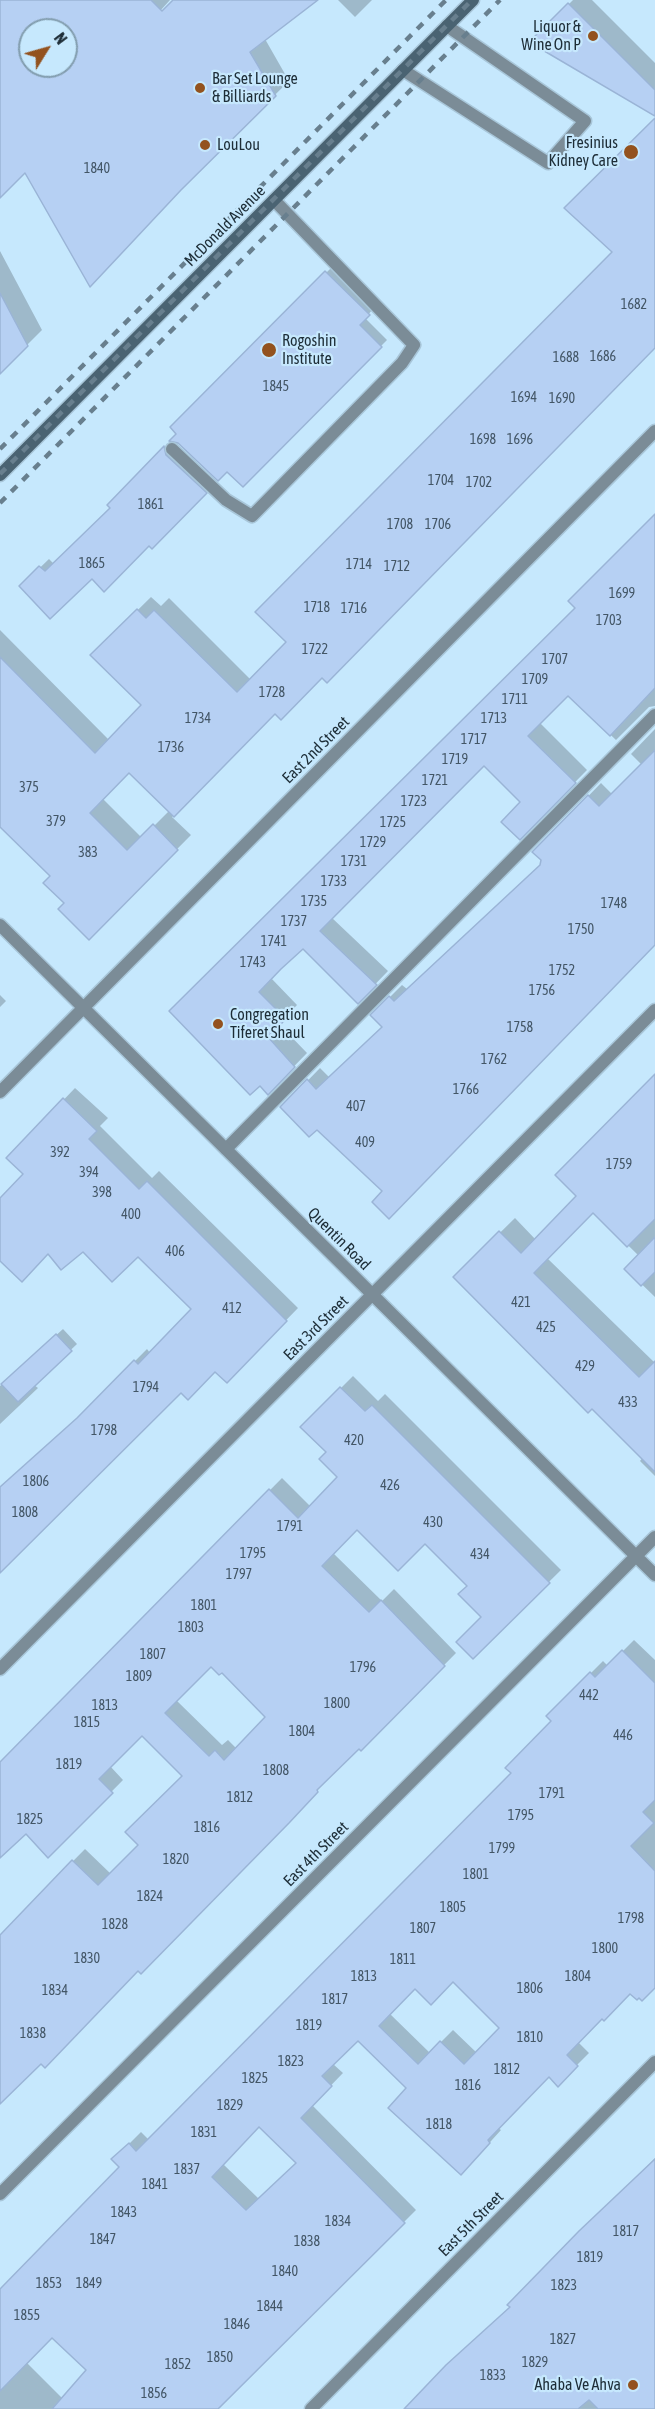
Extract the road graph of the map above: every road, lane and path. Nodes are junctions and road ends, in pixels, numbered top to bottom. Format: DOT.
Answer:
graph roads {
  1 [pos="473,0"];
  2 [pos="447,26"];
  3 [pos="403,70"];
  4 [pos="274,200"];
  5 [pos="655,431"];
  6 [pos="172,449"];
  7 [pos="0,475"];
  8 [pos="655,715"];
  9 [pos="0,925"];
  10 [pos="84,1008"];
  11 [pos="655,1010"];
  12 [pos="0,1092"];
  13 [pos="226,1149"];
  14 [pos="372,1295"];
  15 [pos="655,1537"];
  16 [pos="635,1556"];
  17 [pos="655,1575"];
  18 [pos="0,1669"];
  19 [pos="655,2062"];
  20 [pos="0,2194"];
  21 [pos="311,2409"];
  1 -- 2 [label="main road, McDonald Avenue"];
  2 -- 3 [label="main road, McDonald Avenue"];
  2 -- 3 [label="street"];
  3 -- 4 [label="main road, McDonald Avenue"];
  4 -- 6 [label="street"];
  4 -- 7 [label="main road, McDonald Avenue"];
  5 -- 10 [label="street, East 2nd Street"];
  8 -- 13 [label="street"];
  9 -- 10 [label="street, Quentin Road"];
  10 -- 12 [label="street, East 2nd Street"];
  10 -- 13 [label="street, Quentin Road"];
  11 -- 14 [label="street, East 3rd Street"];
  13 -- 14 [label="street, Quentin Road"];
  14 -- 16 [label="street, Quentin Road"];
  14 -- 18 [label="street, East 3rd Street"];
  15 -- 16 [label="street, East 4th Street"];
  16 -- 17 [label="street, Quentin Road"];
  16 -- 20 [label="street, East 4th Street"];
  19 -- 21 [label="street, East 5th Street"];
}
